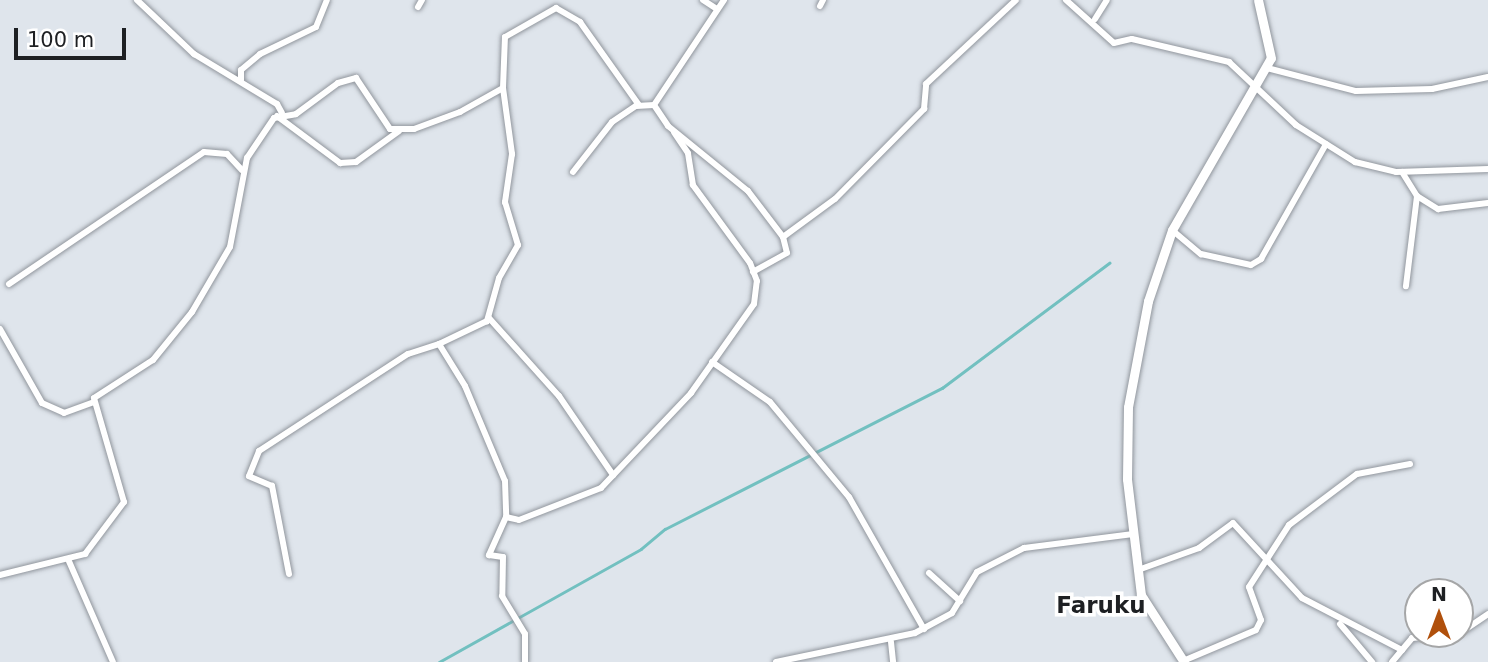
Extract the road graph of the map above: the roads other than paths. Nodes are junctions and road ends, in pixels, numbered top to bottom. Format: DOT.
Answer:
graph roads {
  1 [pos="137,0"];
  2 [pos="327,0"];
  3 [pos="422,0"];
  4 [pos="703,0"];
  5 [pos="724,0"];
  6 [pos="1016,0"];
  7 [pos="1066,0"];
  8 [pos="1107,0"];
  9 [pos="1258,0"];
  10 [pos="418,7"];
  11 [pos="717,9"];
  12 [pos="1095,19"];
  13 [pos="1267,68"];
  14 [pos="1488,77"];
  15 [pos="241,80"];
  16 [pos="1260,85"];
  17 [pos="503,88"];
  18 [pos="639,105"];
  19 [pos="654,105"];
  20 [pos="279,115"];
  21 [pos="400,130"];
  22 [pos="674,132"];
  23 [pos="1326,145"];
  24 [pos="1488,169"];
  25 [pos="242,170"];
  26 [pos="573,172"];
  27 [pos="1402,172"];
  28 [pos="1417,196"];
  29 [pos="1488,203"];
  30 [pos="1172,230"];
  31 [pos="783,237"];
  32 [pos="753,272"];
  33 [pos="9,284"];
  34 [pos="1406,286"];
  35 [pos="489,318"];
  36 [pos="0,329"];
  37 [pos="439,344"];
  38 [pos="712,362"];
  39 [pos="94,402"];
  40 [pos="1410,464"];
  41 [pos="613,475"];
  42 [pos="506,517"];
  43 [pos="1133,534"];
  44 [pos="68,559"];
  45 [pos="1266,561"];
  46 [pos="1138,570"];
  47 [pos="929,573"];
  48 [pos="289,574"];
  49 [pos="0,575"];
  50 [pos="960,601"];
  51 [pos="1339,622"];
  52 [pos="924,629"];
  53 [pos="891,642"];
  54 [pos="1404,648"];
  55 [pos="1402,650"];
  56 [pos="1183,661"];
  57 [pos="113,662"];
  58 [pos="524,662"];
  59 [pos="776,662"];
  60 [pos="893,662"];
  61 [pos="1372,662"];
  62 [pos="1392,662"];
  1 -- 15 [label="street"];
  2 -- 15 [label="street"];
  3 -- 10 [label="street"];
  4 -- 11 [label="street"];
  5 -- 11 [label="street"];
  6 -- 31 [label="street"];
  7 -- 12 [label="street"];
  8 -- 12 [label="street"];
  9 -- 13 [label="street"];
  11 -- 19 [label="street"];
  12 -- 16 [label="street"];
  13 -- 14 [label="street"];
  13 -- 16 [label="street"];
  15 -- 20 [label="street"];
  16 -- 23 [label="street"];
  16 -- 30 [label="street"];
  17 -- 18 [label="street"];
  17 -- 21 [label="street"];
  17 -- 35 [label="street"];
  18 -- 19 [label="street"];
  18 -- 26 [label="street"];
  19 -- 22 [label="street"];
  20 -- 21 [label="street"];
  20 -- 21 [label="street"];
  20 -- 25 [label="street"];
  22 -- 31 [label="street"];
  22 -- 32 [label="street"];
  23 -- 27 [label="street"];
  23 -- 30 [label="street"];
  24 -- 27 [label="street"];
  25 -- 33 [label="street"];
  25 -- 39 [label="street"];
  27 -- 28 [label="street"];
  28 -- 29 [label="street"];
  28 -- 34 [label="street"];
  30 -- 43 [label="street"];
  31 -- 32 [label="street"];
  32 -- 38 [label="street"];
  35 -- 37 [label="street"];
  35 -- 41 [label="street"];
  36 -- 39 [label="street"];
  37 -- 42 [label="street"];
  37 -- 48 [label="street"];
  38 -- 41 [label="street"];
  38 -- 52 [label="street"];
  39 -- 44 [label="street"];
  40 -- 45 [label="street"];
  41 -- 42 [label="street"];
  42 -- 58 [label="street"];
  43 -- 46 [label="street"];
  43 -- 50 [label="street"];
  44 -- 49 [label="street"];
  44 -- 57 [label="street"];
  45 -- 46 [label="street"];
  45 -- 51 [label="street"];
  45 -- 56 [label="street"];
  46 -- 56 [label="street"];
  47 -- 50 [label="street"];
  50 -- 52 [label="street"];
  51 -- 55 [label="street"];
  51 -- 61 [label="street"];
  52 -- 53 [label="street"];
  53 -- 59 [label="street"];
  53 -- 60 [label="street"];
  54 -- 55 [label="street"];
  55 -- 62 [label="street"];
}
